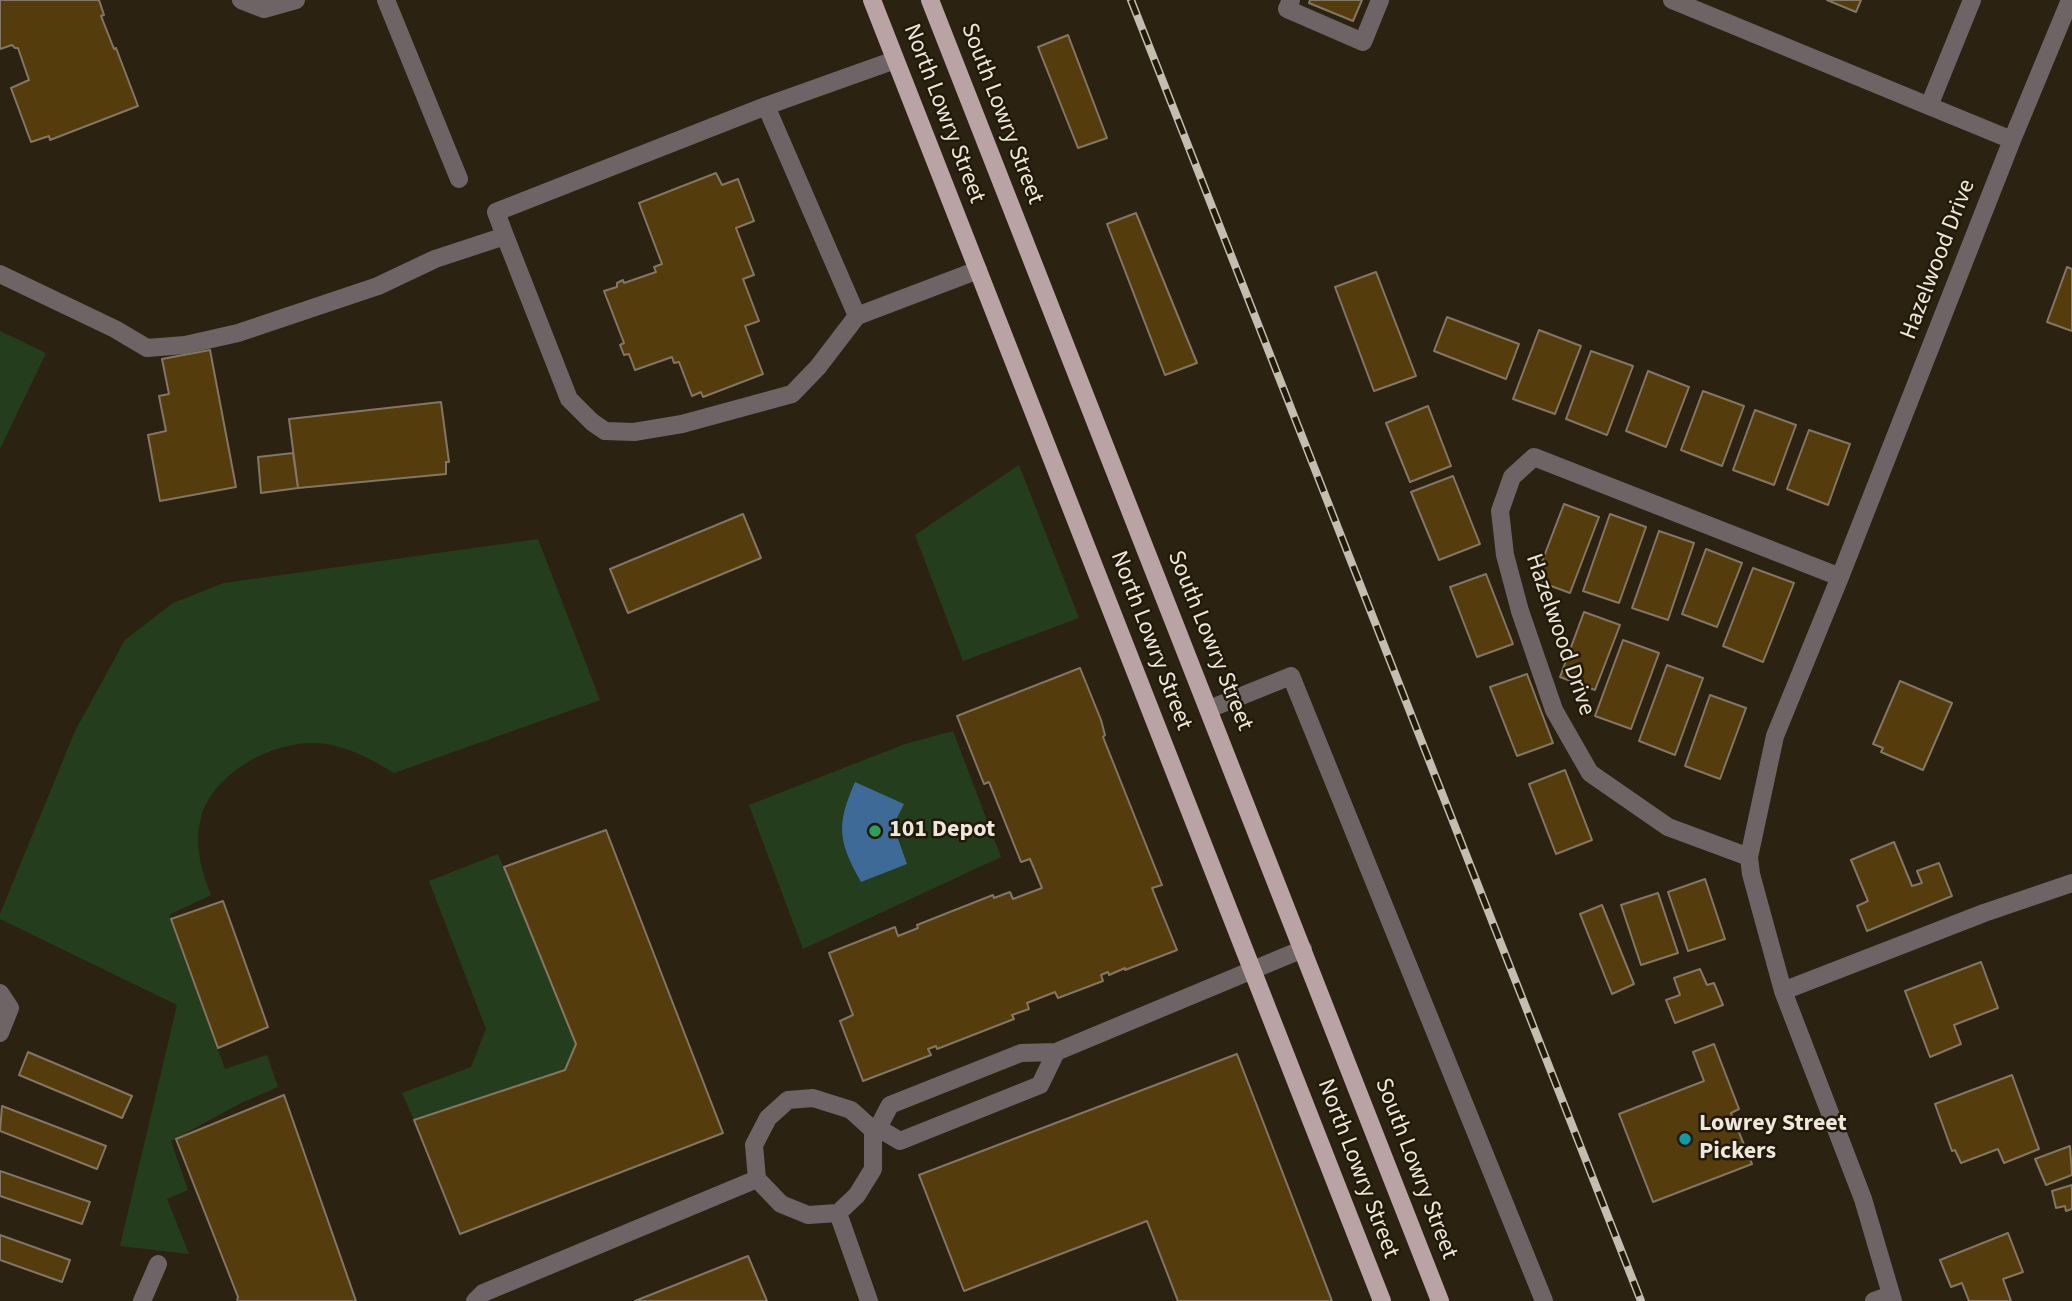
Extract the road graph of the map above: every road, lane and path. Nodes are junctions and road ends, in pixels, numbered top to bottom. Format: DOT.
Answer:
graph roads {
  1 [pos="241,0"];
  2 [pos="296,0"];
  3 [pos="386,0"];
  4 [pos="872,0"];
  5 [pos="930,0"];
  6 [pos="1291,0"];
  7 [pos="1380,0"];
  8 [pos="1672,0"];
  9 [pos="1972,0"];
  10 [pos="2070,0"];
  11 [pos="895,60"];
  12 [pos="766,106"];
  13 [pos="1929,106"];
  14 [pos="2012,141"];
  15 [pos="459,179"];
  16 [pos="505,236"];
  17 [pos="978,270"];
  18 [pos="0,274"];
  19 [pos="857,316"];
  20 [pos="1840,577"];
  21 [pos="1209,709"];
  22 [pos="1749,857"];
  23 [pos="2072,883"];
  24 [pos="1303,949"];
  25 [pos="1252,969"];
  26 [pos="1783,991"];
  27 [pos="0,993"];
  28 [pos="0,1033"];
  29 [pos="1056,1052"];
  30 [pos="876,1129"];
  31 [pos="757,1179"];
  32 [pos="838,1213"];
  33 [pos="158,1264"];
  34 [pos="1886,1299"];
  35 [pos="142,1301"];
  36 [pos="475,1301"];
  37 [pos="869,1301"];
  38 [pos="1382,1301"];
  39 [pos="1440,1301"];
  40 [pos="1544,1301"];
  1 -- 2 [label="street"];
  3 -- 15 [label="street"];
  4 -- 11 [label="main road, North Lowry Street"];
  5 -- 21 [label="main road, South Lowry Street"];
  6 -- 7 [label="street"];
  8 -- 13 [label="street"];
  9 -- 13 [label="street"];
  10 -- 14 [label="street, Hazelwood Drive"];
  11 -- 12 [label="street"];
  11 -- 17 [label="main road, North Lowry Street"];
  12 -- 16 [label="street"];
  12 -- 19 [label="street"];
  13 -- 14 [label="street"];
  14 -- 20 [label="street, Hazelwood Drive"];
  16 -- 18 [label="street"];
  16 -- 19 [label="street"];
  17 -- 19 [label="street"];
  17 -- 25 [label="main road, North Lowry Street"];
  20 -- 22 [label="street, Hazelwood Drive"];
  20 -- 22 [label="street, Hazelwood Drive"];
  21 -- 24 [label="main road, South Lowry Street"];
  21 -- 40 [label="street"];
  22 -- 26 [label="street, Hazelwood Drive"];
  23 -- 26 [label="street"];
  24 -- 25 [label="street"];
  24 -- 39 [label="main road, South Lowry Street"];
  25 -- 29 [label="street"];
  25 -- 38 [label="main road, North Lowry Street"];
  26 -- 34 [label="street, Hazelwood Drive"];
  27 -- 28 [label="street"];
  29 -- 30 [label="street"];
  29 -- 30 [label="street"];
  30 -- 31 [label="street"];
  30 -- 32 [label="street"];
  31 -- 32 [label="street"];
  31 -- 36 [label="street"];
  32 -- 37 [label="street"];
  33 -- 35 [label="street"];
}
